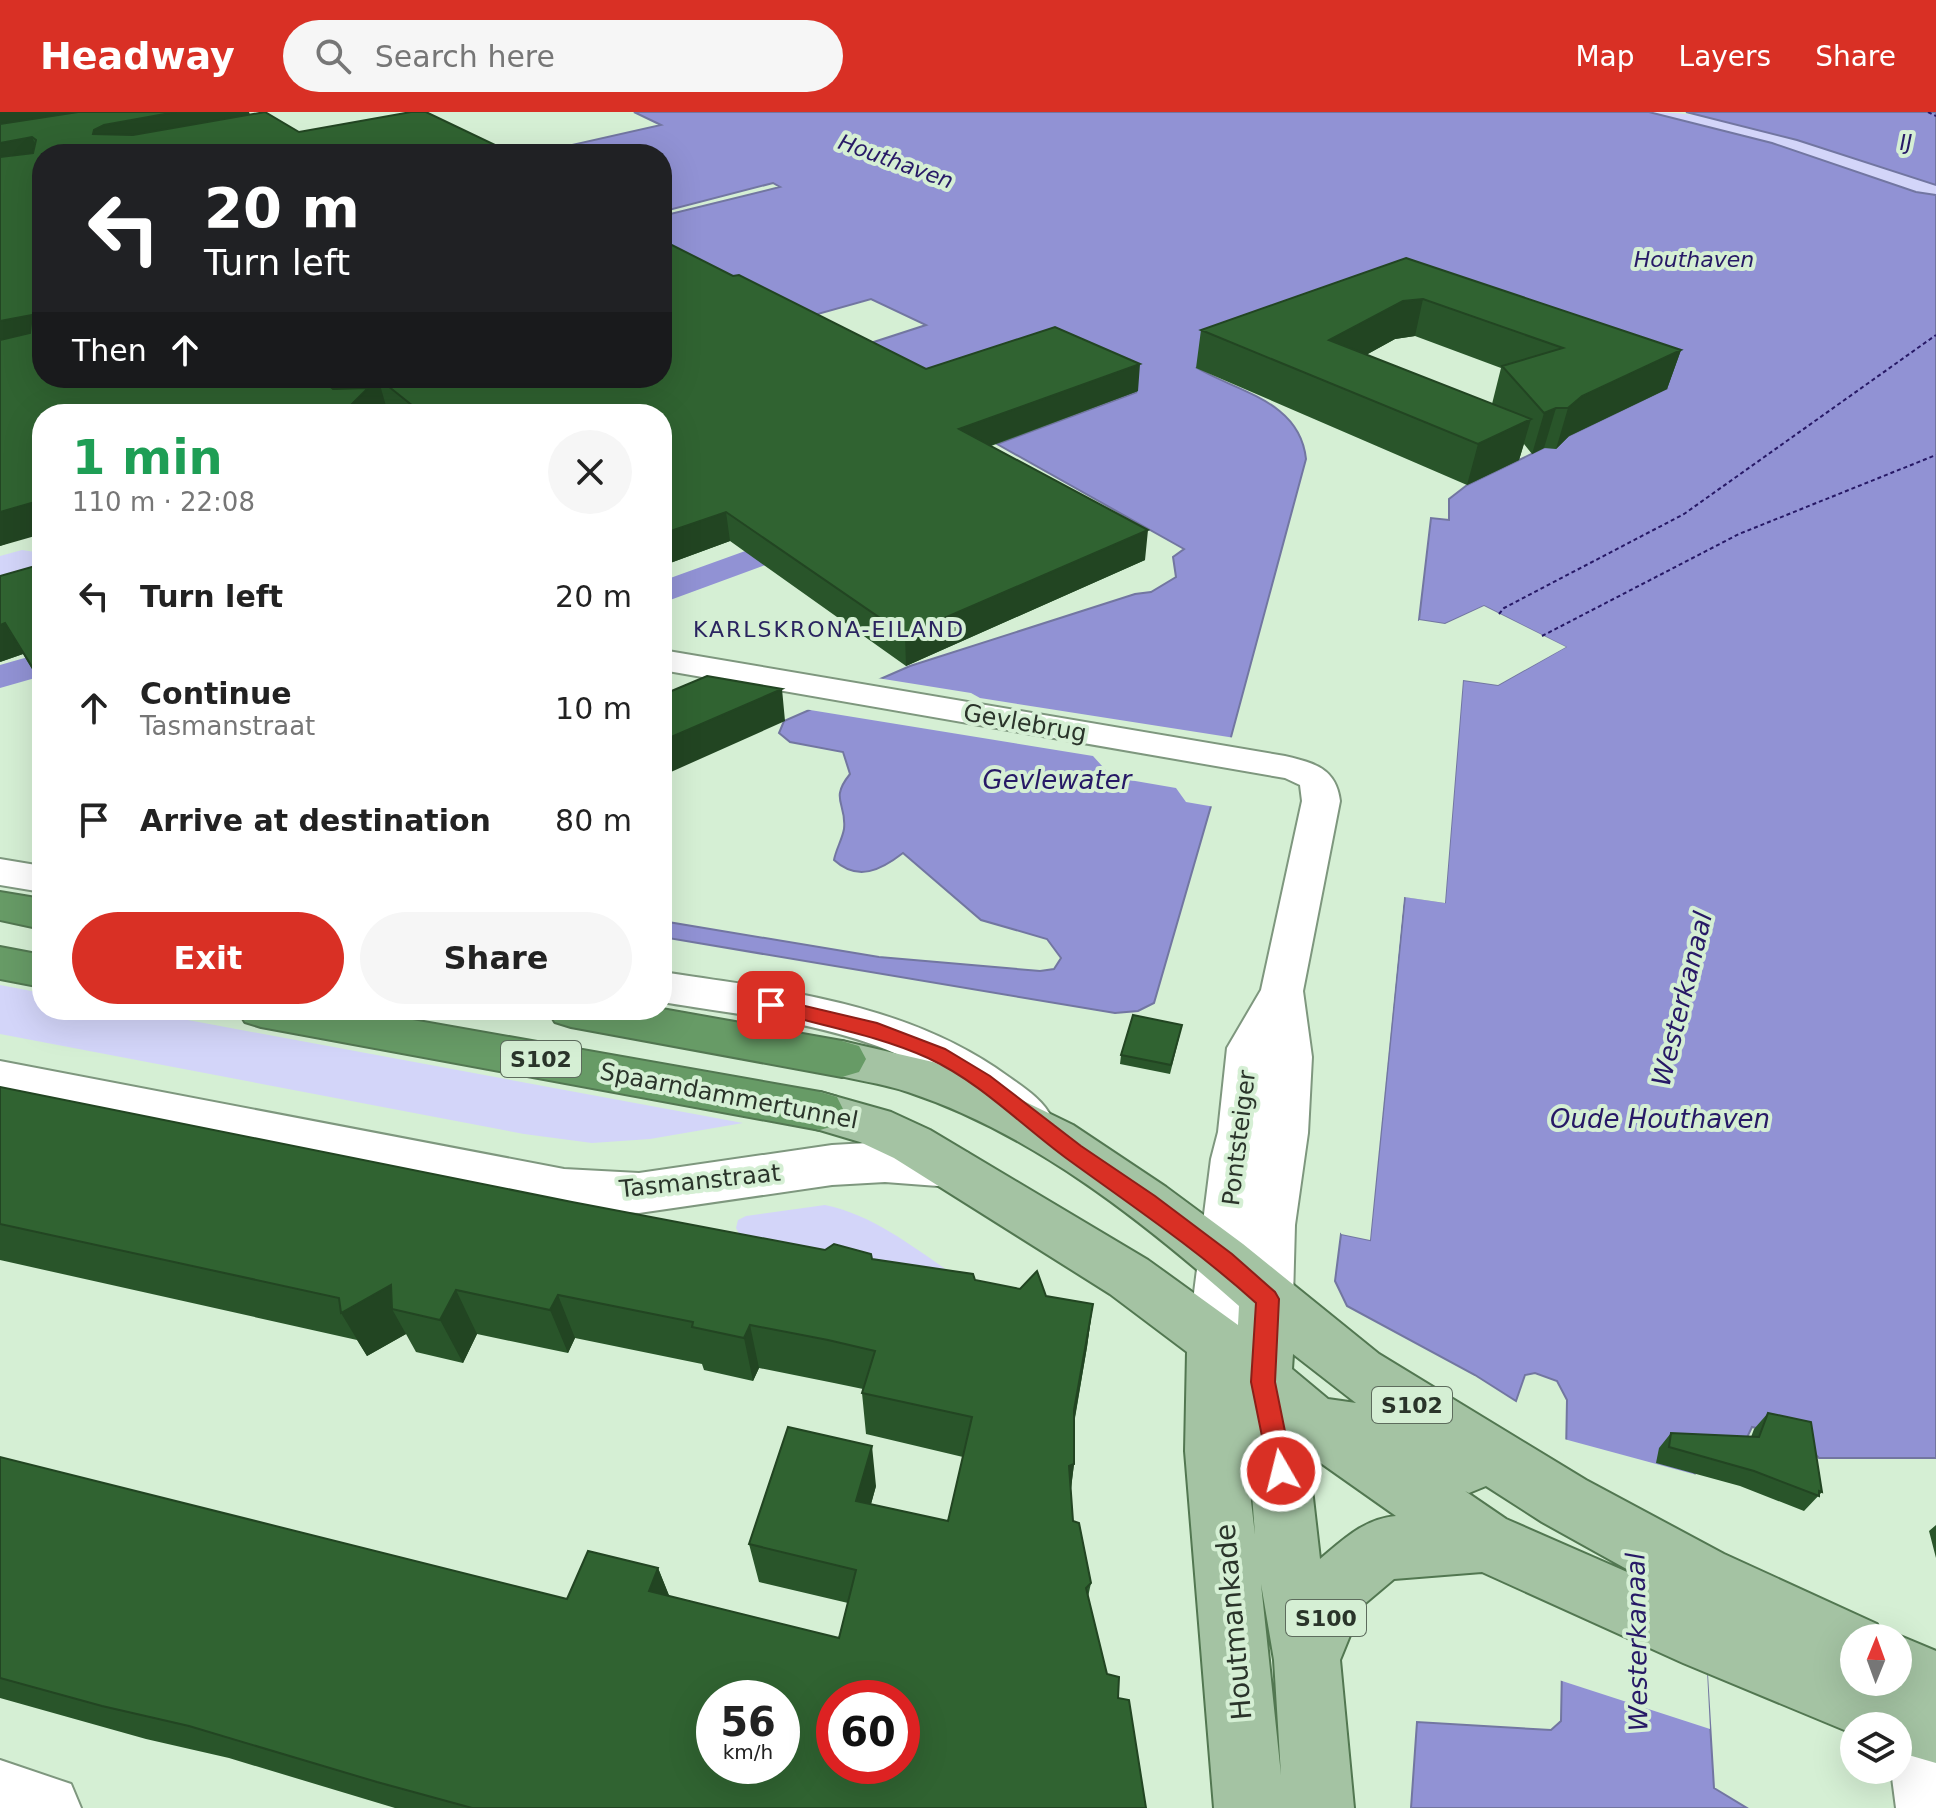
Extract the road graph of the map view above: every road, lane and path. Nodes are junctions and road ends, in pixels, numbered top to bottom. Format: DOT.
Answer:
graph roads {
  1 [pos="672,662"];
  2 [pos="1274,767"];
  3 [pos="0,872"];
  4 [pos="32,877"];
  5 [pos="0,906"];
  6 [pos="32,912"];
  7 [pos="0,963"];
  8 [pos="32,969"];
  9 [pos="672,989"];
  10 [pos="1282,991"];
  11 [pos="316,1020"];
  12 [pos="626,1020"];
  13 [pos="842,1059"];
  14 [pos="0,1078"];
  15 [pos="820,1111"];
  16 [pos="1055,1139"];
  17 [pos="951,1167"];
  18 [pos="1224,1260"];
  19 [pos="1267,1299"];
  20 [pos="1215,1340"];
  21 [pos="1284,1411"];
  22 [pos="1215,1451"];
  23 [pos="1564,1501"];
  24 [pos="1484,1541"];
  25 [pos="1840,1651"];
  26 [pos="1307,1660"];
  27 [pos="1840,1672"];
  28 [pos="1909,1696"];
  29 [pos="0,1794"];
  30 [pos="47,1808"];
  31 [pos="1249,1808"];
  32 [pos="1319,1808"];
  33 [pos="1930,1808"];
  1 -- 2 [label="street, Gevlebrug"];
  2 -- 10 [label="street, Pontsteiger"];
  3 -- 4 [label="street"];
  5 -- 6 [label="highway"];
  7 -- 8 [label="highway"];
  9 -- 16 [label="street"];
  10 -- 18 [label="street, Pontsteiger"];
  10 -- 19 [label="street, Pontsteiger"];
  11 -- 15 [label="highway, Spaarndammertunnel / S102"];
  12 -- 13 [label="highway, S102"];
  13 -- 16 [label="main road, S102"];
  14 -- 17 [label="street, Tasmanstraat"];
  15 -- 17 [label="main road, Spaarndammertunnel / S102"];
  16 -- 18 [label="main road, S102"];
  17 -- 20 [label="main road, Tasmanstraat / S102"];
  18 -- 19 [label="main road, S102"];
  18 -- 20 [label="street, Pontsteiger"];
  19 -- 21 [label="main road, S100"];
  19 -- 23 [label="main road, S102"];
  20 -- 21 [label="main road, S102"];
  20 -- 22 [label="main road, Houtmankade"];
  21 -- 22 [label="main road"];
  21 -- 23 [label="main road"];
  21 -- 24 [label="main road, S102"];
  21 -- 26 [label="main road, S100"];
  22 -- 31 [label="main road, Houtmankade"];
  23 -- 25 [label="main road"];
  24 -- 26 [label="main road, S100"];
  24 -- 27 [label="main road, S100"];
  26 -- 32 [label="main road, S100"];
  28 -- 33 [label="street"];
  29 -- 30 [label="street"];
}
